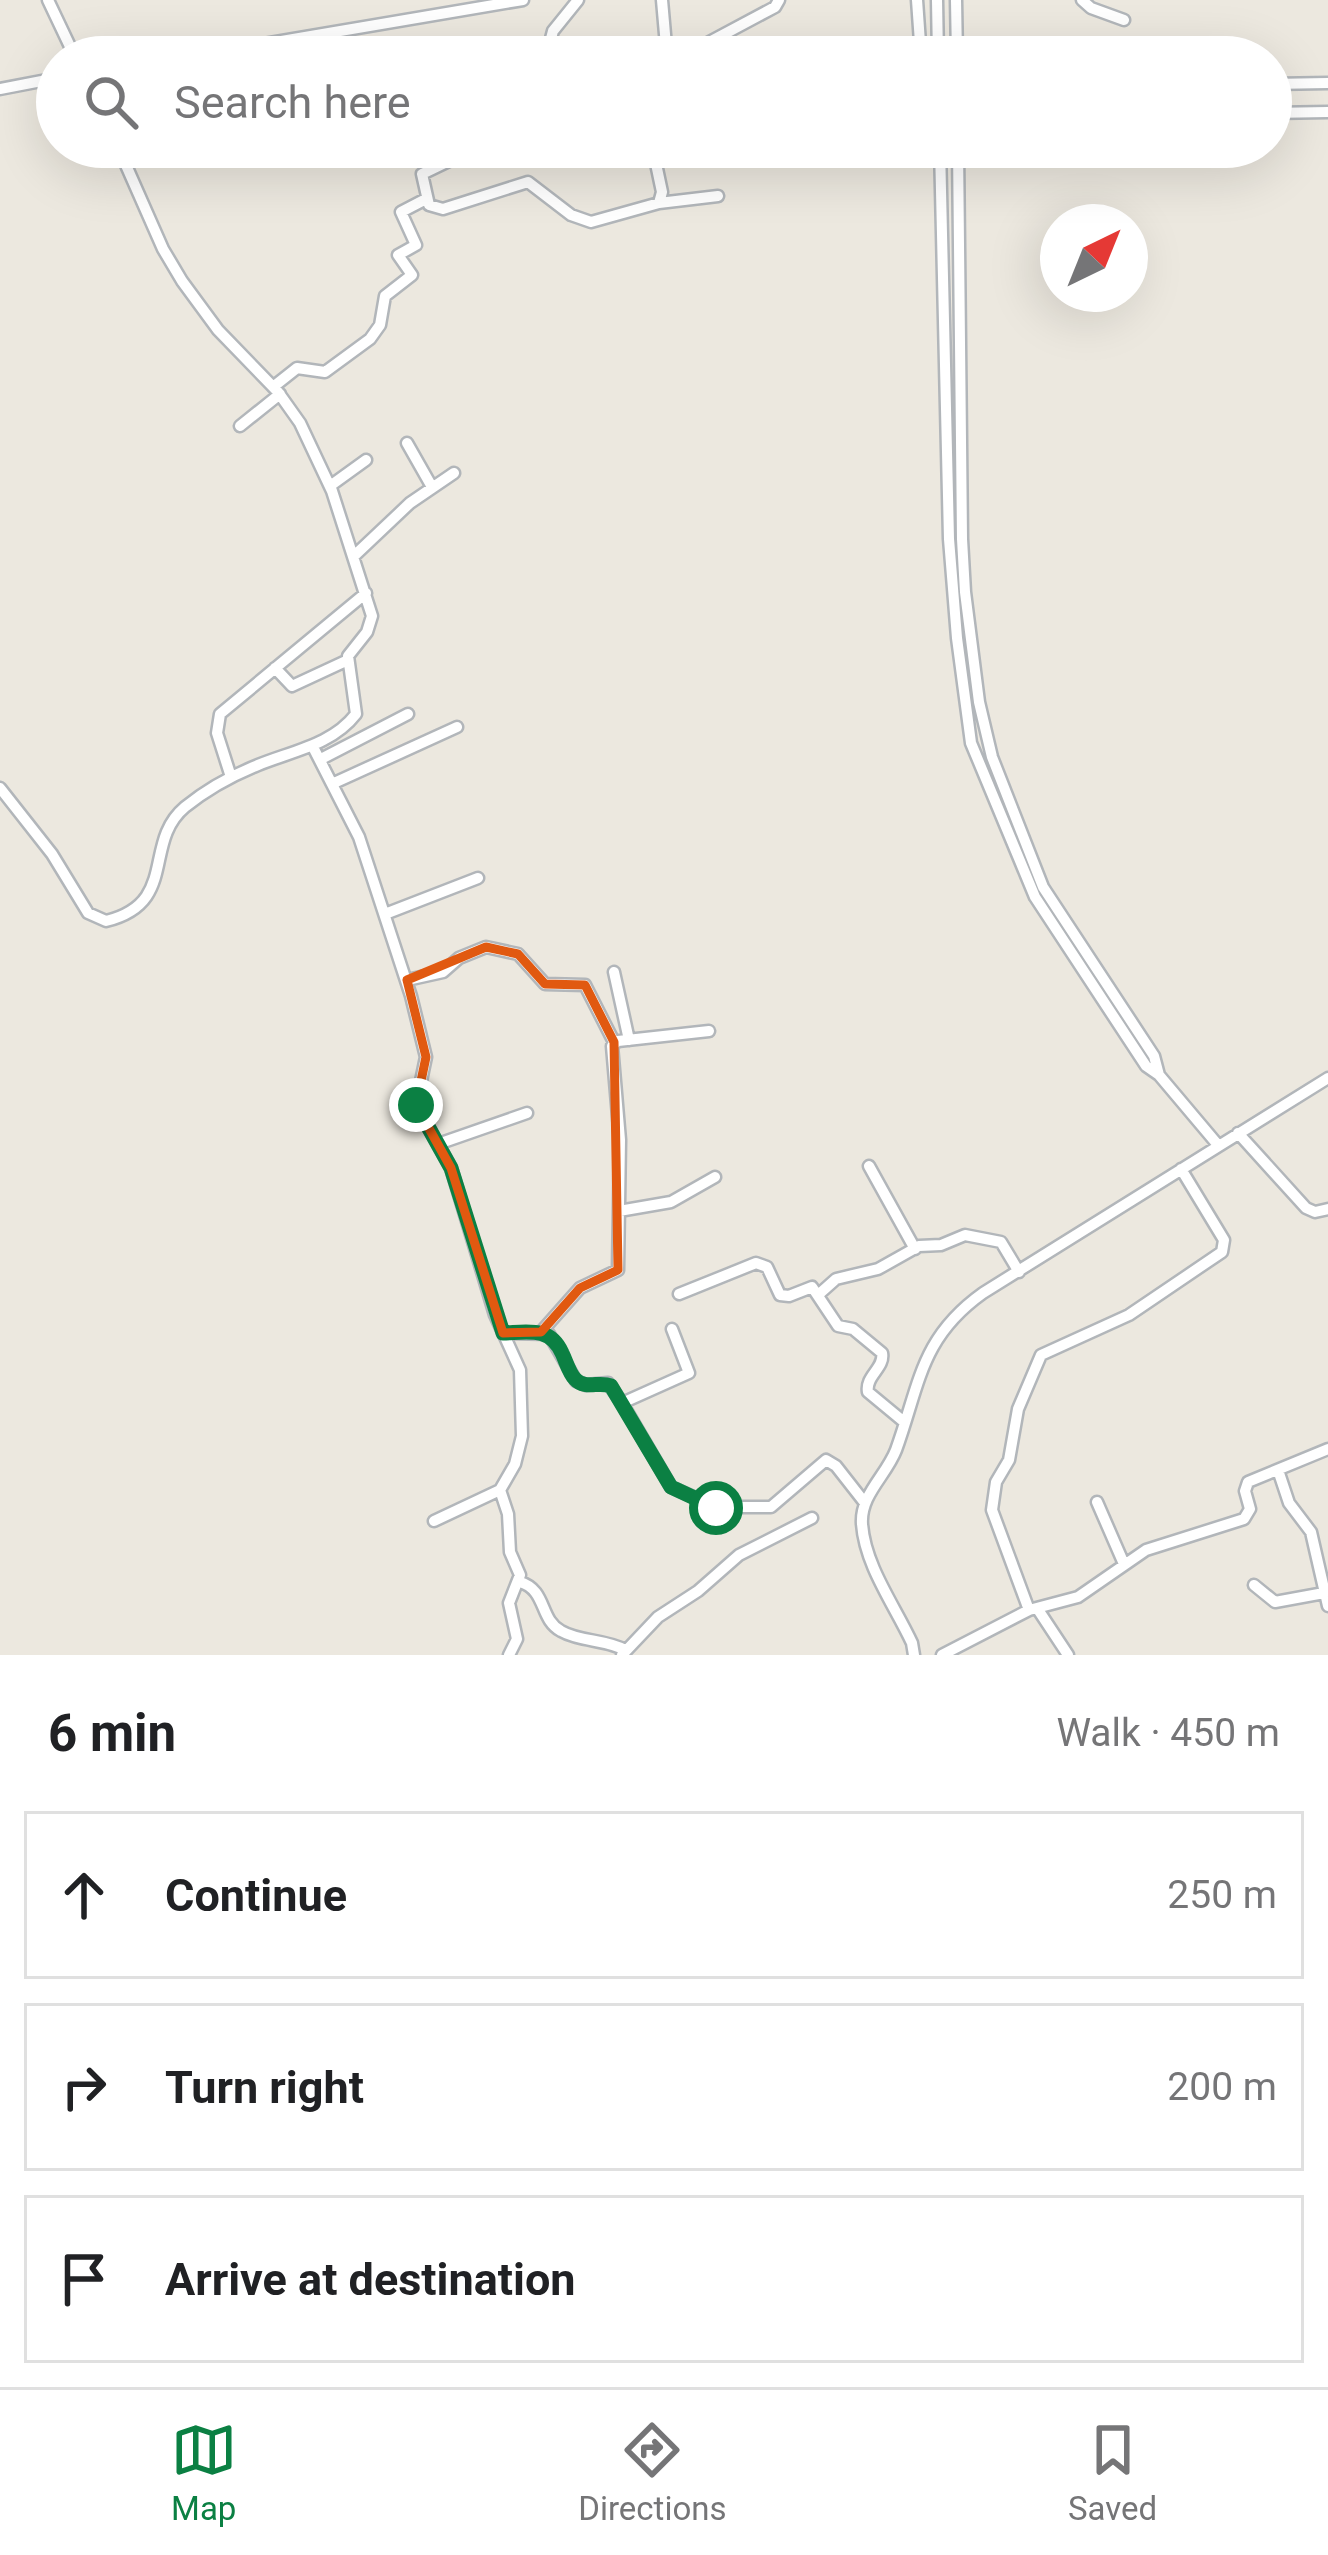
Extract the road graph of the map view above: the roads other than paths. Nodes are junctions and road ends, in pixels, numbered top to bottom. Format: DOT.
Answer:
graph roads {
  1 [pos="48,0"];
  2 [pos="523,0"];
  3 [pos="578,0"];
  4 [pos="662,0"];
  5 [pos="779,0"];
  6 [pos="917,0"];
  7 [pos="937,0"];
  8 [pos="956,0"];
  9 [pos="1082,0"];
  10 [pos="1124,20"];
  11 [pos="65,36"];
  12 [pos="311,36"];
  13 [pos="552,36"];
  14 [pos="665,36"];
  15 [pos="721,36"];
  16 [pos="919,36"];
  17 [pos="938,36"];
  18 [pos="957,36"];
  19 [pos="36,82"];
  20 [pos="1328,83"];
  21 [pos="1292,84"];
  22 [pos="0,89"];
  23 [pos="1328,112"];
  24 [pos="1292,113"];
  25 [pos="127,168"];
  26 [pos="431,168"];
  27 [pos="658,168"];
  28 [pos="941,168"];
  29 [pos="958,168"];
  30 [pos="718,196"];
  31 [pos="426,199"];
  32 [pos="659,202"];
  33 [pos="276,391"];
  34 [pos="240,426"];
  35 [pos="407,443"];
  36 [pos="366,460"];
  37 [pos="454,473"];
  38 [pos="330,486"];
  39 [pos="432,488"];
  40 [pos="354,556"];
  41 [pos="366,593"];
  42 [pos="348,660"];
  43 [pos="275,668"];
  44 [pos="408,714"];
  45 [pos="457,727"];
  46 [pos="313,747"];
  47 [pos="321,759"];
  48 [pos="231,777"];
  49 [pos="334,783"];
  50 [pos="0,788"];
  51 [pos="478,878"];
  52 [pos="385,914"];
  53 [pos="614,972"];
  54 [pos="406,980"];
  55 [pos="709,1031"];
  56 [pos="629,1040"];
  57 [pos="614,1042"];
  58 [pos="1159,1075"];
  59 [pos="1328,1078"];
  60 [pos="526,1113"];
  61 [pos="1238,1133"];
  62 [pos="438,1144"];
  63 [pos="1218,1145"];
  64 [pos="869,1166"];
  65 [pos="1180,1169"];
  66 [pos="715,1177"];
  67 [pos="1328,1209"];
  68 [pos="619,1211"];
  69 [pos="915,1249"];
  70 [pos="1019,1272"];
  71 [pos="680,1294"];
  72 [pos="818,1295"];
  73 [pos="672,1329"];
  74 [pos="541,1332"];
  75 [pos="503,1333"];
  76 [pos="622,1403"];
  77 [pos="903,1421"];
  78 [pos="1328,1449"];
  79 [pos="1278,1470"];
  80 [pos="500,1490"];
  81 [pos="1097,1502"];
  82 [pos="865,1503"];
  83 [pos="812,1518"];
  84 [pos="434,1521"];
  85 [pos="1124,1564"];
  86 [pos="520,1582"];
  87 [pos="1254,1585"];
  88 [pos="1325,1585"];
  89 [pos="1328,1606"];
  90 [pos="1033,1609"];
  91 [pos="623,1653"];
  92 [pos="509,1655"];
  93 [pos="914,1655"];
  94 [pos="942,1655"];
  95 [pos="1068,1655"];
  1 -- 11 [label="street"];
  2 -- 12 [label="street"];
  3 -- 13 [label="street"];
  4 -- 14 [label="street"];
  5 -- 15 [label="street"];
  6 -- 16 [label="street"];
  7 -- 17 [label="street"];
  8 -- 18 [label="street"];
  9 -- 10 [label="street"];
  19 -- 22 [label="street"];
  20 -- 21 [label="street"];
  23 -- 24 [label="street"];
  25 -- 33 [label="street"];
  26 -- 31 [label="street"];
  27 -- 32 [label="street"];
  28 -- 58 [label="street"];
  29 -- 58 [label="street"];
  30 -- 32 [label="street"];
  31 -- 32 [label="street"];
  31 -- 33 [label="street"];
  33 -- 34 [label="street"];
  33 -- 38 [label="street"];
  35 -- 39 [label="street"];
  36 -- 38 [label="street"];
  37 -- 39 [label="street"];
  38 -- 40 [label="street"];
  39 -- 40 [label="street"];
  40 -- 41 [label="street"];
  41 -- 42 [label="street"];
  41 -- 43 [label="street"];
  42 -- 43 [label="street"];
  42 -- 46 [label="street"];
  43 -- 48 [label="street"];
  44 -- 47 [label="street"];
  45 -- 49 [label="street"];
  46 -- 47 [label="street"];
  46 -- 48 [label="street"];
  47 -- 49 [label="street"];
  48 -- 50 [label="street"];
  49 -- 52 [label="street"];
  51 -- 52 [label="street"];
  52 -- 54 [label="street"];
  53 -- 56 [label="street"];
  54 -- 57 [label="street"];
  54 -- 62 [label="street"];
  55 -- 56 [label="street"];
  56 -- 57 [label="street"];
  57 -- 68 [label="street"];
  58 -- 63 [label="street"];
  59 -- 61 [label="street"];
  60 -- 62 [label="street"];
  61 -- 63 [label="street"];
  61 -- 67 [label="street"];
  62 -- 75 [label="street"];
  63 -- 65 [label="street"];
  64 -- 69 [label="street"];
  65 -- 70 [label="street"];
  65 -- 90 [label="street"];
  66 -- 68 [label="street"];
  68 -- 74 [label="street"];
  69 -- 70 [label="street"];
  69 -- 72 [label="street"];
  70 -- 77 [label="street"];
  71 -- 72 [label="street"];
  72 -- 77 [label="street"];
  73 -- 76 [label="street"];
  74 -- 75 [label="street"];
  74 -- 76 [label="street"];
  75 -- 80 [label="street"];
  76 -- 82 [label="street"];
  77 -- 82 [label="street"];
  78 -- 79 [label="street"];
  79 -- 85 [label="street"];
  79 -- 88 [label="street"];
  80 -- 84 [label="street"];
  80 -- 86 [label="street"];
  81 -- 85 [label="street"];
  82 -- 93 [label="street"];
  83 -- 91 [label="street"];
  85 -- 90 [label="street"];
  86 -- 91 [label="street"];
  86 -- 92 [label="street"];
  87 -- 88 [label="street"];
  88 -- 89 [label="street"];
  90 -- 94 [label="street"];
  90 -- 95 [label="street"];
}
